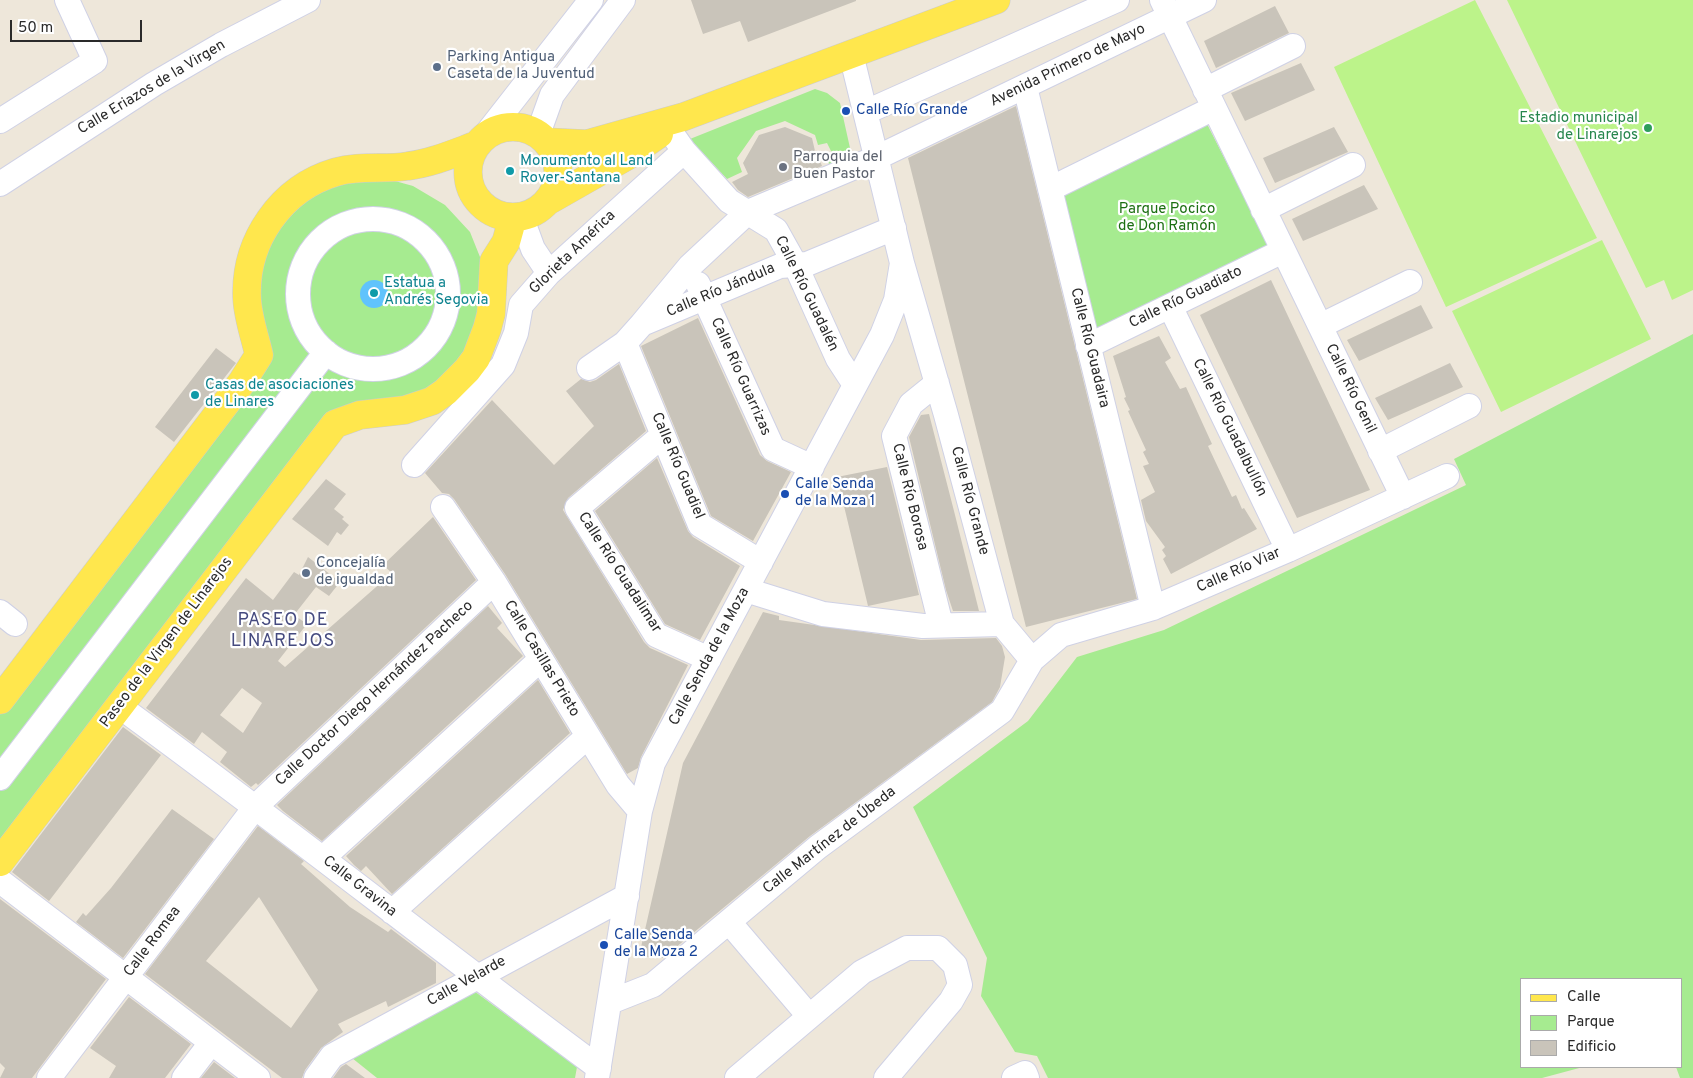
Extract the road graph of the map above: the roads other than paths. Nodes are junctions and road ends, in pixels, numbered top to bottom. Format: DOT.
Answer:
graph roads {
  1 [pos="67,0"];
  2 [pos="308,0"];
  3 [pos="591,0"];
  4 [pos="623,0"];
  5 [pos="996,0"];
  6 [pos="1117,0"];
  7 [pos="1204,0"];
  8 [pos="1166,8"];
  9 [pos="1292,46"];
  10 [pos="851,54"];
  11 [pos="1025,87"];
  12 [pos="1210,99"];
  13 [pos="866,112"];
  14 [pos="0,121"];
  15 [pos="676,123"];
  16 [pos="543,138"];
  17 [pos="481,141"];
  18 [pos="684,151"];
  19 [pos="876,158"];
  20 [pos="1353,165"];
  21 [pos="0,184"];
  22 [pos="1050,189"];
  23 [pos="548,201"];
  24 [pos="1264,210"];
  25 [pos="748,212"];
  26 [pos="517,217"];
  27 [pos="894,228"];
  28 [pos="1283,251"];
  29 [pos="902,262"];
  30 [pos="795,264"];
  31 [pos="690,266"];
  32 [pos="549,273"];
  33 [pos="1410,282"];
  34 [pos="704,298"];
  35 [pos="1170,306"];
  36 [pos="642,324"];
  37 [pos="1320,326"];
  38 [pos="922,333"];
  39 [pos="882,335"];
  40 [pos="625,344"];
  41 [pos="1088,346"];
  42 [pos="326,352"];
  43 [pos="589,368"];
  44 [pos="937,383"];
  45 [pos="855,385"];
  46 [pos="1469,406"];
  47 [pos="663,435"];
  48 [pos="1380,451"];
  49 [pos="414,465"];
  50 [pos="812,466"];
  51 [pos="1447,476"];
  52 [pos="1403,497"];
  53 [pos="443,507"];
  54 [pos="1288,550"];
  55 [pos="761,562"];
  56 [pos="494,582"];
  57 [pos="746,590"];
  58 [pos="1154,608"];
  59 [pos="1002,624"];
  60 [pos="941,626"];
  61 [pos="541,659"];
  62 [pos="709,659"];
  63 [pos="1032,660"];
  64 [pos="0,700"];
  65 [pos="119,706"];
  66 [pos="588,736"];
  67 [pos="0,778"];
  68 [pos="256,806"];
  69 [pos="640,811"];
  70 [pos="323,858"];
  71 [pos="0,862"];
  72 [pos="0,881"];
  73 [pos="627,896"];
  74 [pos="392,912"];
  75 [pos="729,922"];
  76 [pos="475,977"];
  77 [pos="125,979"];
  78 [pos="610,1002"];
  79 [pos="809,1016"];
  80 [pos="211,1043"];
  81 [pos="598,1073"];
  82 [pos="49,1078"];
  83 [pos="184,1078"];
  84 [pos="258,1078"];
  85 [pos="316,1078"];
  86 [pos="737,1078"];
  87 [pos="886,1078"];
  88 [pos="1014,1078"];
  89 [pos="1027,1078"];
  1 -- 14 [label="street"];
  2 -- 21 [label="street, Calle Eriazos de la Virgen"];
  3 -- 17 [label="street"];
  4 -- 16 [label="street"];
  5 -- 10 [label="main road"];
  6 -- 13 [label="street"];
  7 -- 8 [label="street, Avenida Primero de Mayo"];
  8 -- 11 [label="street, Avenida Primero de Mayo"];
  8 -- 12 [label="street, Calle Río Genil"];
  9 -- 12 [label="street"];
  10 -- 13 [label="street, Calle Río Grande"];
  10 -- 15 [label="main road"];
  11 -- 19 [label="street, Avenida Primero de Mayo"];
  11 -- 22 [label="street, Calle Río Guadaira"];
  12 -- 22 [label="street"];
  12 -- 24 [label="street, Calle Río Genil"];
  13 -- 19 [label="street, Calle Río Grande"];
  15 -- 16 [label="main road"];
  15 -- 18 [label="street, Calle Río Guadalén"];
  15 -- 23 [label="main road"];
  16 -- 17 [label="main road"];
  16 -- 23 [label="main road"];
  17 -- 26 [label="main road"];
  17 -- 64 [label="main road"];
  18 -- 25 [label="street, Calle Río Guadalén"];
  18 -- 32 [label="street, Glorieta América"];
  19 -- 25 [label="street"];
  19 -- 27 [label="street, Calle Río Grande"];
  20 -- 24 [label="street"];
  22 -- 41 [label="street, Calle Río Guadaira"];
  23 -- 26 [label="main road"];
  24 -- 28 [label="street, Calle Río Genil"];
  25 -- 30 [label="street, Calle Río Guadalén"];
  25 -- 31 [label="street"];
  26 -- 32 [label="street"];
  26 -- 65 [label="main road, Paseo de la Virgen de Linarejos"];
  27 -- 29 [label="street, Calle Río Grande"];
  27 -- 30 [label="street, Calle Río Jándula"];
  28 -- 35 [label="street, Calle Río Guadiato"];
  28 -- 37 [label="street, Calle Río Genil"];
  29 -- 38 [label="street, Calle Río Grande"];
  29 -- 39 [label="street, Calle Senda de la Moza"];
  30 -- 34 [label="street, Calle Río Jándula"];
  30 -- 45 [label="street, Calle Río Guadalén"];
  31 -- 34 [label="street, Calle Río Guarrizas"];
  31 -- 36 [label="street"];
  32 -- 49 [label="street, Glorieta América"];
  33 -- 37 [label="street, Calle Río Genil"];
  34 -- 36 [label="street, Calle Río Jándula"];
  34 -- 50 [label="street, Calle Río Guarrizas"];
  35 -- 41 [label="street, Calle Río Guadiato"];
  35 -- 54 [label="street, Calle Río Guadalbullón"];
  36 -- 40 [label="street, Calle Río Jándula"];
  37 -- 48 [label="street, Calle Río Genil"];
  38 -- 39 [label="street"];
  38 -- 44 [label="street, Calle Río Grande"];
  39 -- 45 [label="street, Calle Senda de la Moza"];
  40 -- 43 [label="street, Calle Río Jándula"];
  40 -- 47 [label="street, Calle Río Guadiel"];
  41 -- 58 [label="street, Calle Río Guadaira"];
  42 -- 42 [label="street"];
  42 -- 67 [label="street"];
  44 -- 59 [label="street, Calle Río Grande"];
  44 -- 60 [label="street, Calle Río Borosa"];
  45 -- 50 [label="street, Calle Senda de la Moza"];
  46 -- 48 [label="street, Calle Río Genil"];
  47 -- 55 [label="street, Calle Río Guadiel"];
  47 -- 62 [label="street, Calle Río Guadalimar"];
  48 -- 52 [label="street, Calle Río Genil"];
  50 -- 55 [label="street, Calle Senda de la Moza"];
  51 -- 52 [label="street, Calle Río Viar"];
  52 -- 54 [label="street, Calle Río Viar"];
  53 -- 56 [label="street, Calle Casillas Prieto"];
  54 -- 58 [label="street, Calle Río Viar"];
  55 -- 57 [label="street, Calle Senda de la Moza"];
  56 -- 61 [label="street, Calle Casillas Prieto"];
  56 -- 68 [label="street, Calle Doctor Diego Hernández Pacheco"];
  57 -- 60 [label="street"];
  57 -- 62 [label="street, Calle Senda de la Moza"];
  58 -- 63 [label="street, Calle Río Viar"];
  59 -- 60 [label="street"];
  59 -- 63 [label="street, Calle Río Grande"];
  61 -- 66 [label="street, Calle Casillas Prieto"];
  61 -- 70 [label="street"];
  62 -- 69 [label="street, Calle Senda de la Moza"];
  63 -- 75 [label="street, Calle Martínez de Úbeda"];
  65 -- 68 [label="street, Calle Gravina"];
  65 -- 71 [label="main road, Paseo de la Virgen de Linarejos"];
  66 -- 69 [label="street, Calle Casillas Prieto"];
  66 -- 74 [label="street"];
  68 -- 70 [label="street, Calle Gravina"];
  68 -- 77 [label="street, Calle Romea"];
  69 -- 73 [label="street, Calle Senda de la Moza"];
  70 -- 74 [label="street, Calle Gravina"];
  72 -- 77 [label="street"];
  73 -- 76 [label="street, Calle Velarde"];
  73 -- 78 [label="street, Calle Senda de la Moza"];
  74 -- 76 [label="street, Calle Gravina"];
  75 -- 78 [label="street, Calle Martínez de Úbeda"];
  75 -- 79 [label="street"];
  76 -- 81 [label="street, Calle Gravina"];
  76 -- 85 [label="street, Calle Velarde"];
  77 -- 80 [label="street"];
  77 -- 82 [label="street, Calle Romea"];
  78 -- 81 [label="street, Calle Senda de la Moza"];
  79 -- 86 [label="street"];
  79 -- 87 [label="street"];
  80 -- 83 [label="street"];
  80 -- 84 [label="street"];
  88 -- 89 [label="street"];
}
